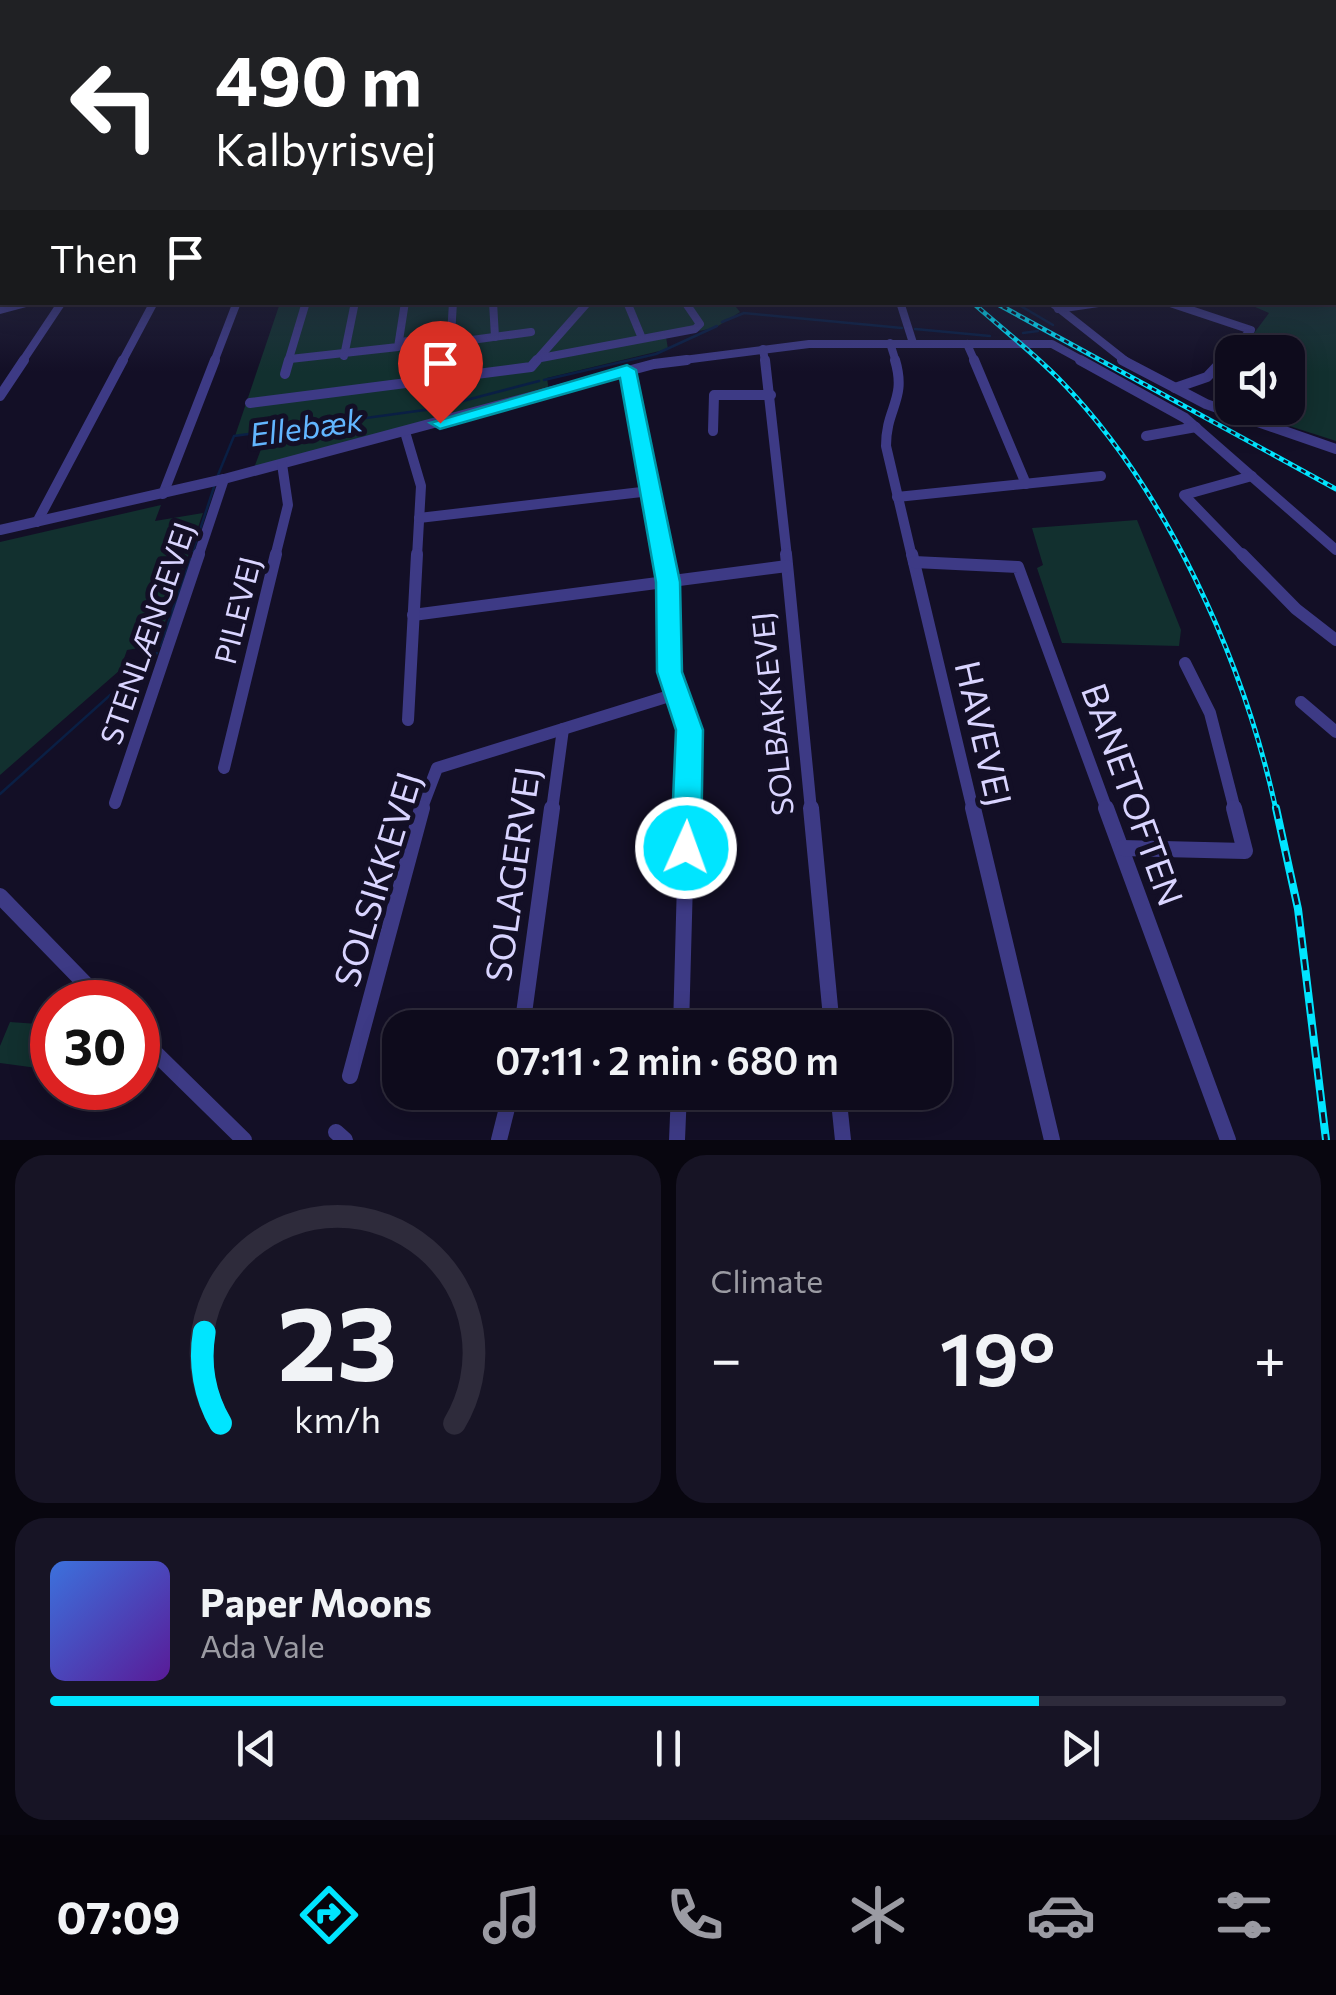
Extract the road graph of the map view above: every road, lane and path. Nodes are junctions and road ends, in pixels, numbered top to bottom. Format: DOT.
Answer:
graph roads {
  1 [pos="60,305"];
  2 [pos="152,305"];
  3 [pos="236,305"];
  4 [pos="305,305"];
  5 [pos="354,305"];
  6 [pos="404,305"];
  7 [pos="453,305"];
  8 [pos="493,305"];
  9 [pos="571,305"];
  10 [pos="585,305"];
  11 [pos="628,305"];
  12 [pos="687,305"];
  13 [pos="901,305"];
  14 [pos="1179,305"];
  15 [pos="1192,305"];
  16 [pos="1054,306"];
  17 [pos="1199,310"];
  18 [pos="574,318"];
  19 [pos="532,332"];
  20 [pos="451,336"];
  21 [pos="641,336"];
  22 [pos="496,337"];
  23 [pos="400,342"];
  24 [pos="890,342"];
  25 [pos="913,343"];
  26 [pos="967,344"];
  27 [pos="763,350"];
  28 [pos="344,356"];
  29 [pos="541,358"];
  30 [pos="290,359"];
  31 [pos="627,370"];
  32 [pos="285,374"];
  33 [pos="1175,388"];
  34 [pos="772,395"];
  35 [pos="0,396"];
  36 [pos="250,403"];
  37 [pos="1196,427"];
  38 [pos="713,431"];
  39 [pos="405,432"];
  40 [pos="1146,436"];
  41 [pos="1336,449"];
  42 [pos="282,464"];
  43 [pos="1101,476"];
  44 [pos="1252,476"];
  45 [pos="224,479"];
  46 [pos="1026,484"];
  47 [pos="650,491"];
  48 [pos="163,494"];
  49 [pos="898,497"];
  50 [pos="419,518"];
  51 [pos="37,522"];
  52 [pos="0,530"];
  53 [pos="1336,550"];
  54 [pos="914,562"];
  55 [pos="787,566"];
  56 [pos="668,582"];
  57 [pos="412,615"];
  58 [pos="1336,640"];
  59 [pos="1185,663"];
  60 [pos="679,692"];
  61 [pos="1301,702"];
  62 [pos="408,720"];
  63 [pos="563,729"];
  64 [pos="1336,732"];
  65 [pos="224,768"];
  66 [pos="115,802"];
  67 [pos="1122,848"];
  68 [pos="0,896"];
  69 [pos="82,980"];
  70 [pos="524,1010"];
  71 [pos="682,1010"];
  72 [pos="830,1010"];
  73 [pos="160,1058"];
  74 [pos="350,1076"];
  75 [pos="506,1110"];
  76 [pos="678,1110"];
  77 [pos="840,1110"];
  78 [pos="244,1140"];
  79 [pos="499,1140"];
  80 [pos="677,1140"];
  81 [pos="842,1140"];
  82 [pos="1052,1140"];
  83 [pos="1228,1140"];
  1 -- 35 [label="street"];
  2 -- 51 [label="street"];
  3 -- 48 [label="street"];
  4 -- 30 [label="street"];
  5 -- 28 [label="street"];
  6 -- 23 [label="street"];
  7 -- 20 [label="street"];
  8 -- 22 [label="street"];
  9 -- 18 [label="street"];
  10 -- 18 [label="street"];
  11 -- 21 [label="street"];
  12 -- 21 [label="street"];
  13 -- 25 [label="street"];
  14 -- 17 [label="street"];
  15 -- 17 [label="street"];
  16 -- 33 [label="street"];
  17 -- 33 [label="street"];
  18 -- 29 [label="street"];
  19 -- 22 [label="street"];
  20 -- 22 [label="street"];
  20 -- 23 [label="street"];
  21 -- 29 [label="street"];
  23 -- 28 [label="street"];
  24 -- 25 [label="street"];
  24 -- 27 [label="street"];
  24 -- 49 [label="street, HAVEVEJ"];
  25 -- 26 [label="street"];
  26 -- 37 [label="street"];
  26 -- 46 [label="street"];
  27 -- 31 [label="street"];
  27 -- 34 [label="street, SOLBAKKEVEJ"];
  28 -- 30 [label="street"];
  29 -- 36 [label="street"];
  30 -- 32 [label="street"];
  31 -- 39 [label="street"];
  31 -- 47 [label="street"];
  33 -- 41 [label="street"];
  34 -- 38 [label="street"];
  34 -- 55 [label="street, SOLBAKKEVEJ"];
  37 -- 40 [label="street"];
  37 -- 44 [label="street"];
  39 -- 42 [label="street"];
  39 -- 50 [label="street"];
  42 -- 45 [label="street"];
  42 -- 65 [label="street, PILEVEJ"];
  43 -- 46 [label="street"];
  44 -- 53 [label="street"];
  44 -- 58 [label="street"];
  45 -- 48 [label="street"];
  45 -- 66 [label="street, STENLÆNGEVEJ"];
  46 -- 49 [label="street"];
  47 -- 50 [label="street"];
  47 -- 56 [label="street"];
  48 -- 51 [label="street"];
  49 -- 54 [label="street, HAVEVEJ"];
  50 -- 57 [label="street"];
  51 -- 52 [label="street"];
  54 -- 67 [label="street, BANETOFTEN"];
  54 -- 82 [label="street, HAVEVEJ"];
  55 -- 56 [label="street"];
  55 -- 72 [label="street, SOLBAKKEVEJ"];
  56 -- 57 [label="street"];
  56 -- 60 [label="street"];
  57 -- 62 [label="street"];
  59 -- 67 [label="street"];
  60 -- 63 [label="street, SOLSIKKEVEJ"];
  60 -- 71 [label="street"];
  61 -- 64 [label="street"];
  63 -- 70 [label="street, SOLAGERVEJ"];
  63 -- 74 [label="street, SOLSIKKEVEJ"];
  67 -- 83 [label="street, BANETOFTEN"];
  68 -- 69 [label="street"];
  73 -- 78 [label="street"];
  75 -- 79 [label="street"];
  76 -- 80 [label="street"];
  77 -- 81 [label="street"];
}
